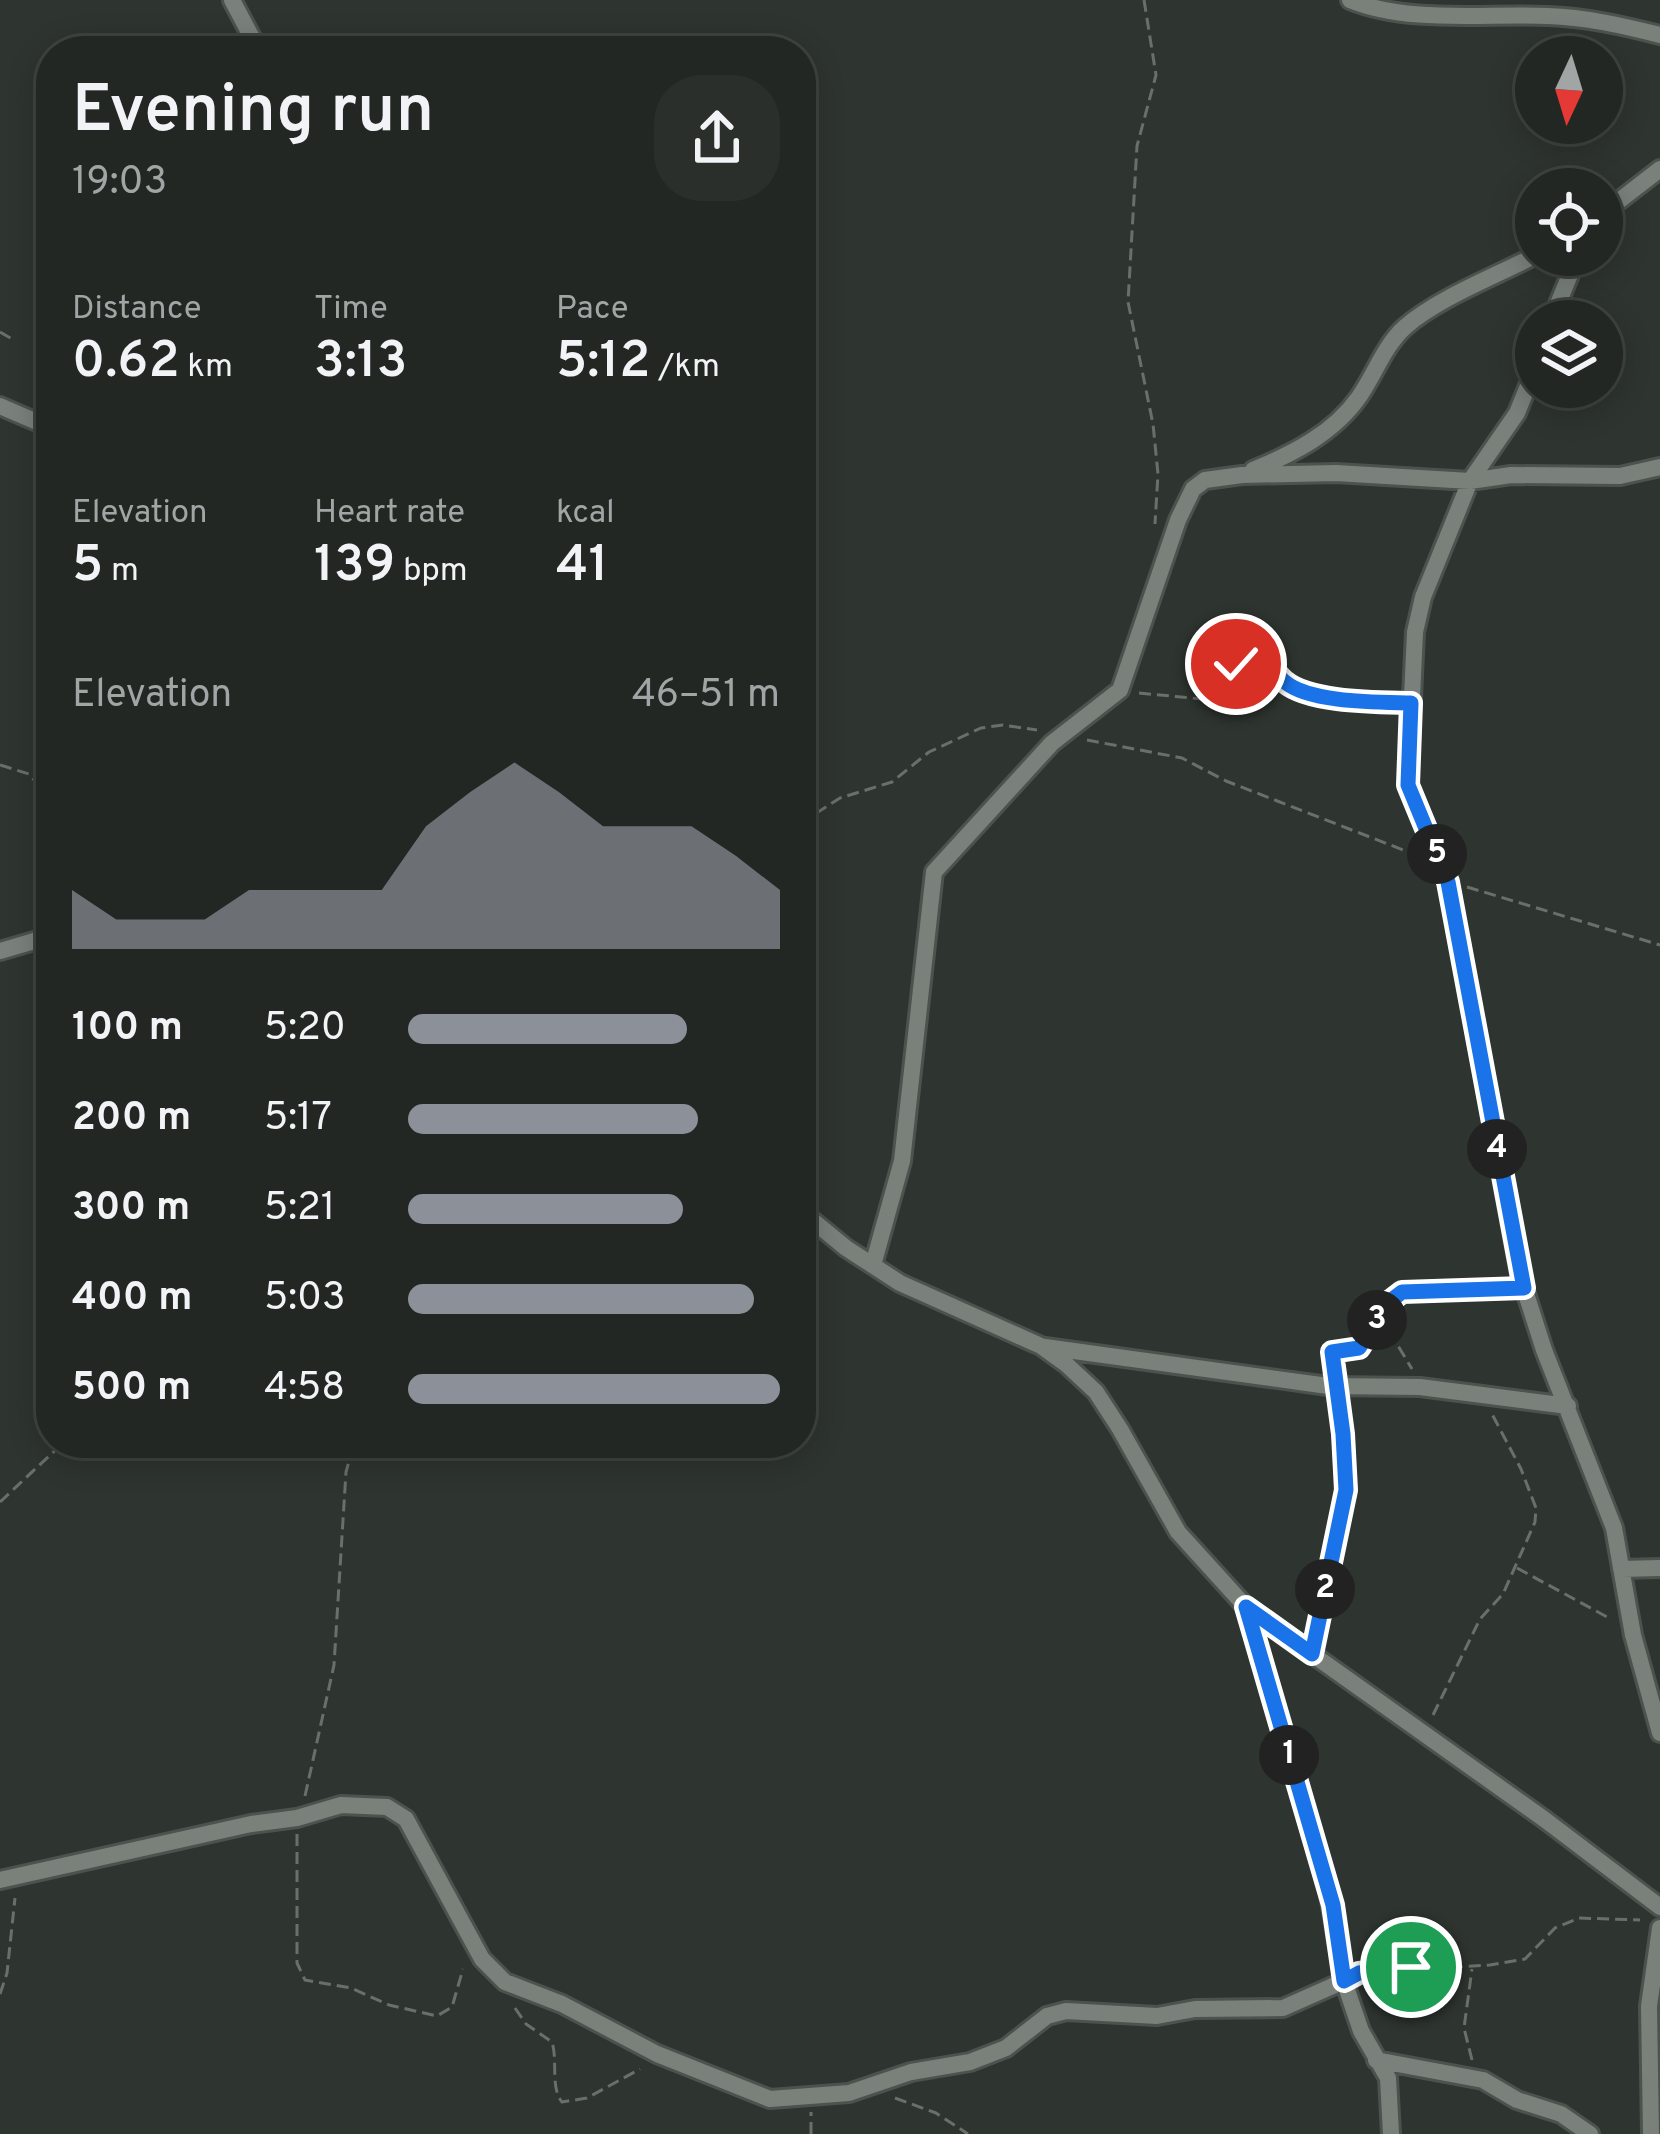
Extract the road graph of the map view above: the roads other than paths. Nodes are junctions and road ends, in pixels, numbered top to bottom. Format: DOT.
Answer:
graph roads {
  1 [pos="232,0"];
  2 [pos="1350,0"];
  3 [pos="1660,35"];
  4 [pos="251,36"];
  5 [pos="1660,169"];
  6 [pos="1623,198"];
  7 [pos="1515,266"];
  8 [pos="0,406"];
  9 [pos="1519,408"];
  10 [pos="36,422"];
  11 [pos="1660,467"];
  12 [pos="1242,475"];
  13 [pos="1470,481"];
  14 [pos="36,940"];
  15 [pos="0,951"];
  16 [pos="816,1222"];
  17 [pos="872,1265"];
  18 [pos="1041,1346"];
  19 [pos="1568,1406"];
  20 [pos="1660,1568"];
  21 [pos="1621,1569"];
  22 [pos="1246,1607"];
  23 [pos="1660,1733"];
  24 [pos="8,1879"];
  25 [pos="1660,1907"];
  26 [pos="1660,1928"];
  27 [pos="1344,1981"];
  28 [pos="1376,2060"];
  29 [pos="1391,2134"];
  30 [pos="1590,2134"];
  31 [pos="1651,2134"];
  1 -- 4 [label="street"];
  2 -- 3 [label="street"];
  5 -- 6 [label="street"];
  7 -- 12 [label="street"];
  8 -- 10 [label="street"];
  9 -- 13 [label="street"];
  11 -- 13 [label="street"];
  12 -- 13 [label="street"];
  12 -- 17 [label="street"];
  13 -- 19 [label="street"];
  14 -- 15 [label="street"];
  16 -- 17 [label="street"];
  17 -- 18 [label="street"];
  18 -- 19 [label="street"];
  18 -- 22 [label="street"];
  19 -- 21 [label="street"];
  20 -- 21 [label="street"];
  21 -- 23 [label="street"];
  22 -- 25 [label="street"];
  22 -- 27 [label="street"];
  24 -- 27 [label="street"];
  26 -- 31 [label="street"];
  27 -- 28 [label="street"];
  28 -- 29 [label="street"];
  28 -- 30 [label="street"];
}
